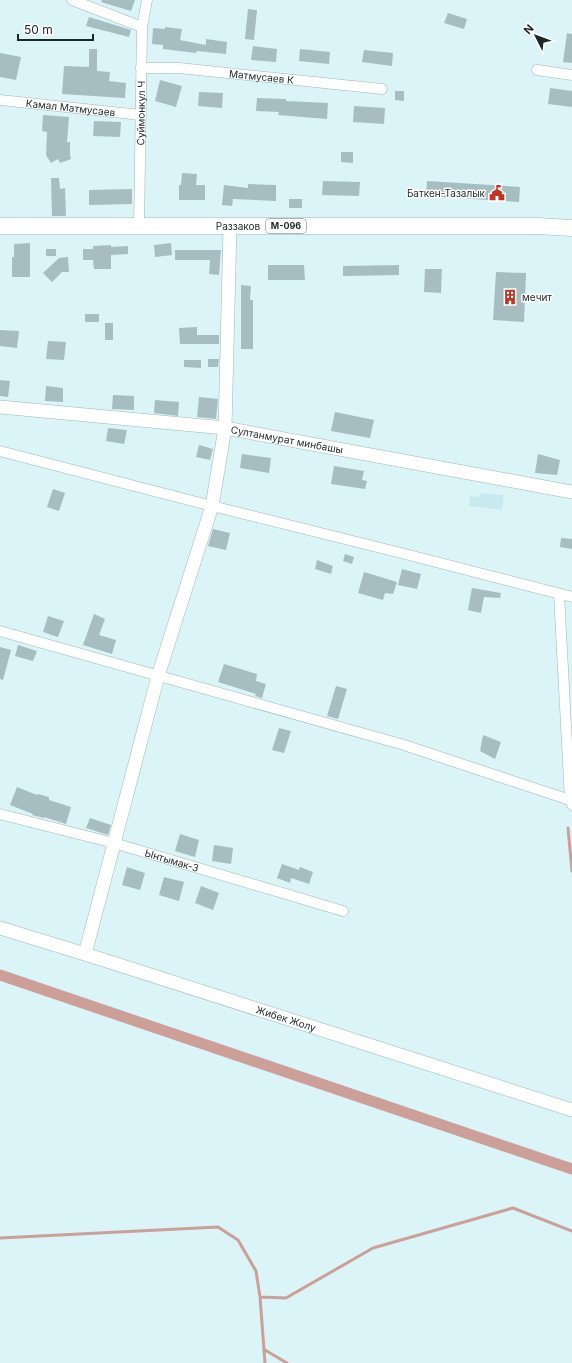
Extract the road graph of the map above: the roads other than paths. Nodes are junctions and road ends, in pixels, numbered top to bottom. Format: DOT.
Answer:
graph roads {
  1 [pos="72,0"];
  2 [pos="148,0"];
  3 [pos="142,27"];
  4 [pos="141,68"];
  5 [pos="537,70"];
  6 [pos="572,75"];
  7 [pos="382,89"];
  8 [pos="0,100"];
  9 [pos="141,115"];
  10 [pos="0,226"];
  11 [pos="139,226"];
  12 [pos="230,226"];
  13 [pos="572,228"];
  14 [pos="0,407"];
  15 [pos="225,428"];
  16 [pos="0,451"];
  17 [pos="572,492"];
  18 [pos="212,506"];
  19 [pos="559,594"];
  20 [pos="572,597"];
  21 [pos="0,631"];
  22 [pos="158,676"];
  23 [pos="571,802"];
  24 [pos="0,814"];
  25 [pos="114,843"];
  26 [pos="343,911"];
  27 [pos="0,928"];
  28 [pos="85,954"];
  29 [pos="572,1110"];
  1 -- 3 [label="street"];
  2 -- 3 [label="street, Суймонкул Ч"];
  3 -- 4 [label="street, Суймонкул Ч"];
  4 -- 7 [label="street, Матмусаев К"];
  4 -- 9 [label="street, Суймонкул Ч"];
  5 -- 6 [label="street"];
  8 -- 9 [label="street, Камал Матмусаев"];
  9 -- 11 [label="street, Суймонкул Ч"];
  10 -- 11 [label="main road, Раззаков / М-096"];
  11 -- 12 [label="main road, Раззаков / М-096"];
  12 -- 13 [label="main road, Раззаков / М-096"];
  12 -- 15 [label="street"];
  14 -- 15 [label="street, Султанмурат минбашы"];
  15 -- 17 [label="street, Султанмурат минбашы"];
  15 -- 18 [label="street"];
  16 -- 18 [label="street"];
  18 -- 19 [label="street"];
  18 -- 22 [label="street"];
  19 -- 20 [label="street"];
  19 -- 23 [label="street"];
  21 -- 22 [label="street"];
  22 -- 23 [label="street"];
  22 -- 25 [label="street"];
  24 -- 25 [label="street, Ынтымак-3"];
  25 -- 26 [label="street, Ынтымак-3"];
  25 -- 28 [label="street"];
  27 -- 28 [label="street, Жибек Жолу"];
  28 -- 29 [label="street, Жибек Жолу"];
}
